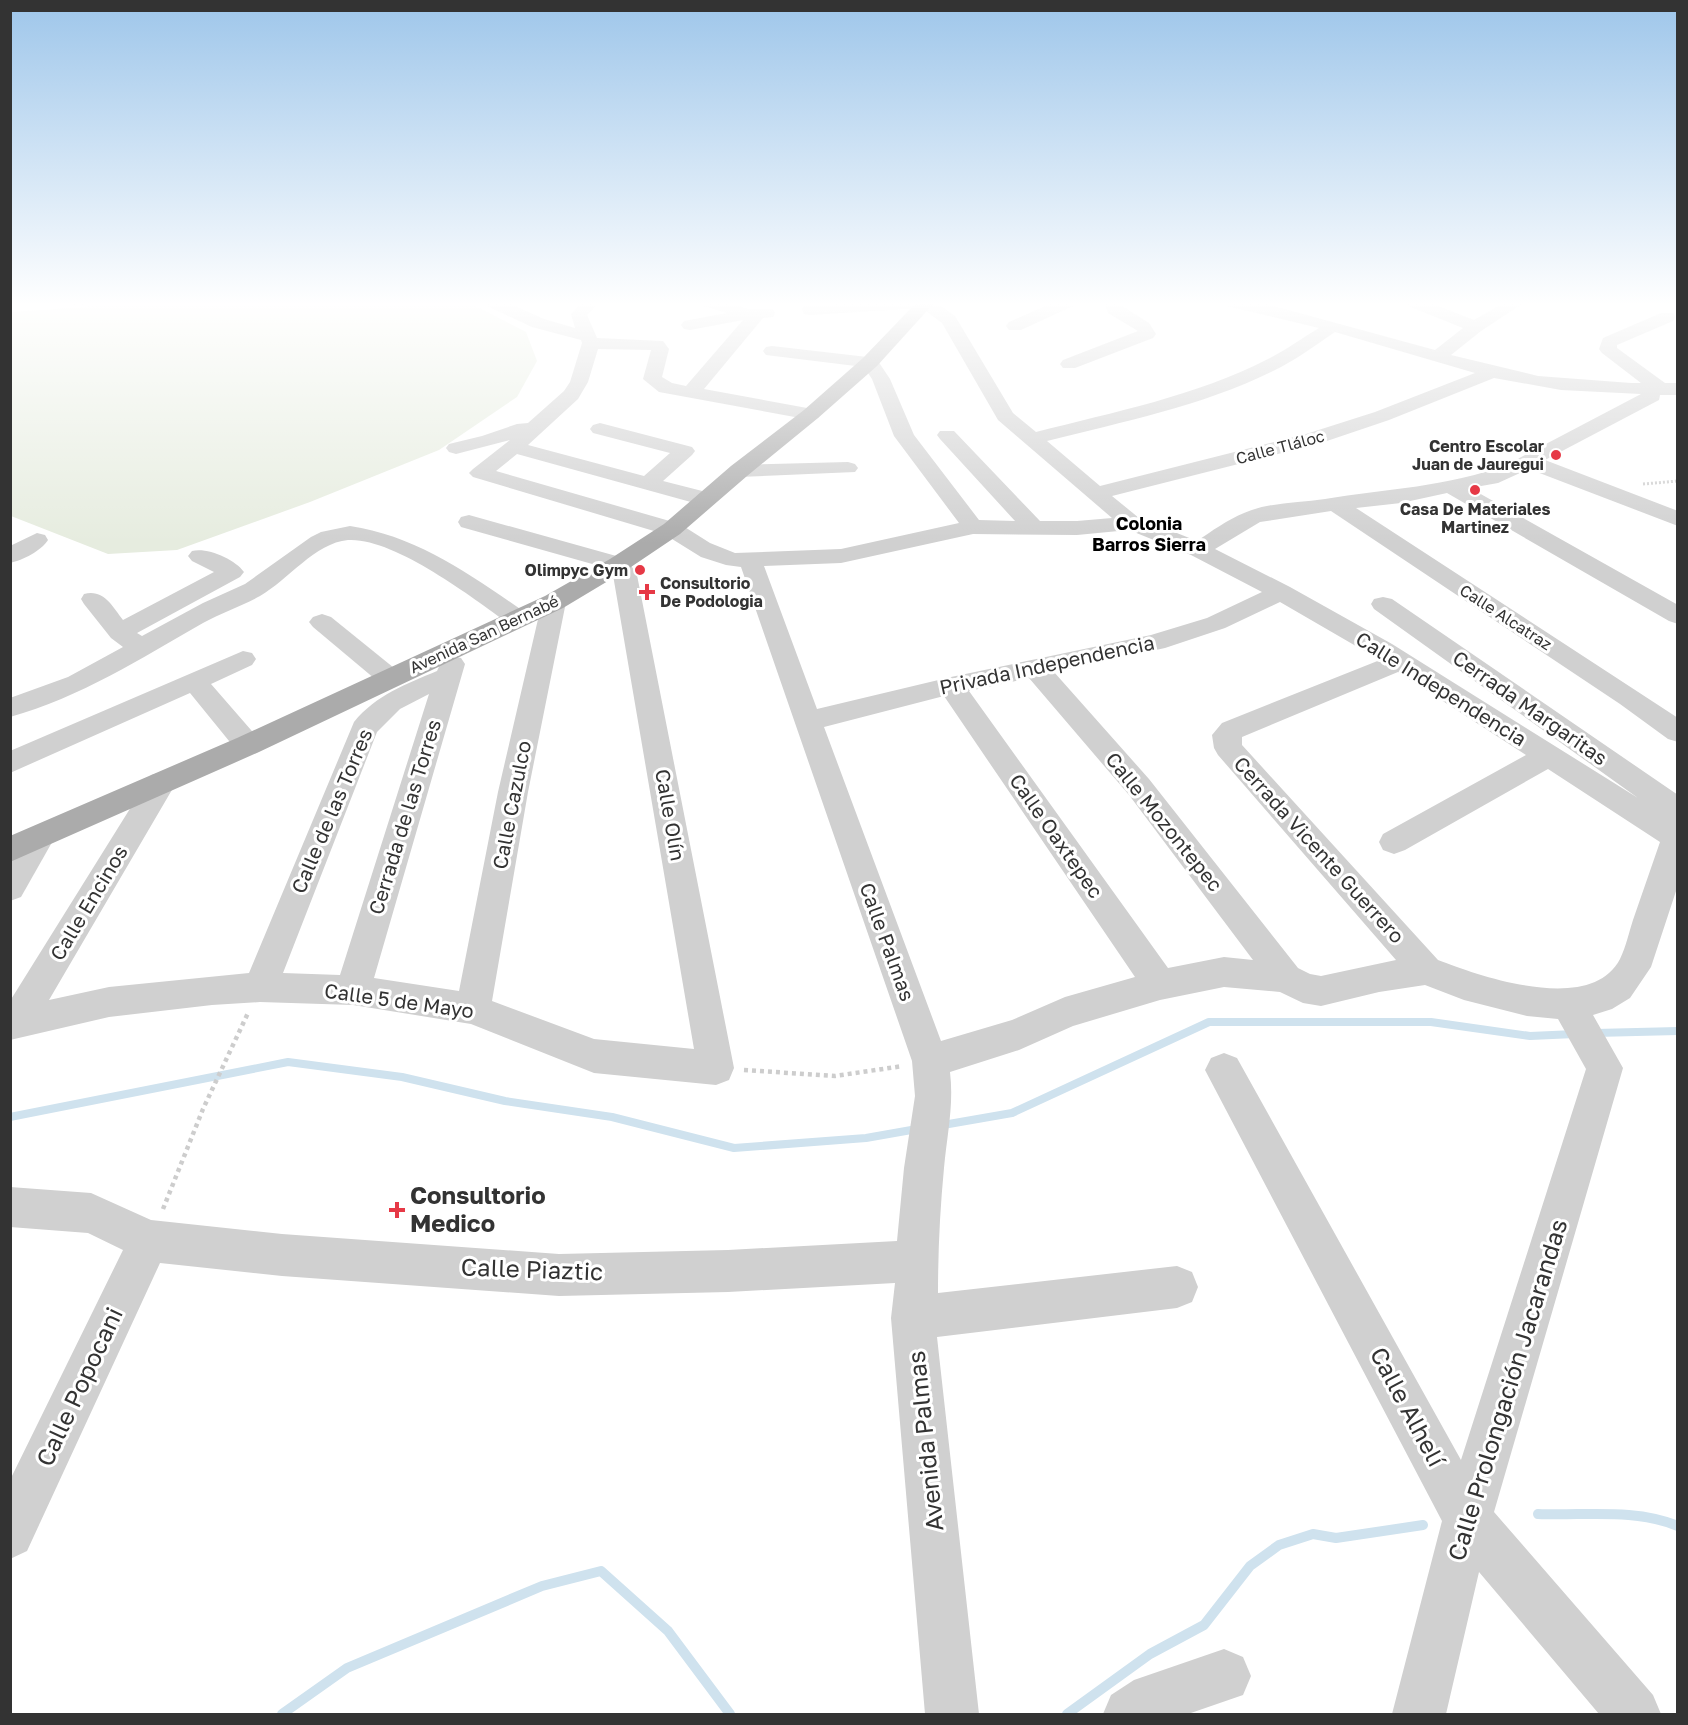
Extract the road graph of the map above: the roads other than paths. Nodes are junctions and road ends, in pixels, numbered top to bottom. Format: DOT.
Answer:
graph roads {
  1 [pos="577,382"];
  2 [pos="663,382"];
  3 [pos="699,382"];
  4 [pos="847,382"];
  5 [pos="882,382"];
  6 [pos="984,382"];
  7 [pos="1227,382"];
  8 [pos="1468,382"];
  9 [pos="1559,382"];
  10 [pos="1575,382"];
  11 [pos="1581,386"];
  12 [pos="1658,390"];
  13 [pos="691,392"];
  14 [pos="1671,408"];
  15 [pos="811,414"];
  16 [pos="542,423"];
  17 [pos="600,429"];
  18 [pos="947,435"];
  19 [pos="1033,439"];
  20 [pos="514,447"];
  21 [pos="456,448"];
  22 [pos="439,461"];
  23 [pos="1528,461"];
  24 [pos="848,468"];
  25 [pos="739,471"];
  26 [pos="480,473"];
  27 [pos="648,483"];
  28 [pos="1452,487"];
  29 [pos="1096,494"];
  30 [pos="706,499"];
  31 [pos="1334,503"];
  32 [pos="1677,519"];
  33 [pos="469,522"];
  34 [pos="1131,523"];
  35 [pos="973,527"];
  36 [pos="672,529"];
  37 [pos="1035,529"];
  38 [pos="37,540"];
  39 [pos="1199,550"];
  40 [pos="238,551"];
  41 [pos="10,556"];
  42 [pos="750,560"];
  43 [pos="619,564"];
  44 [pos="1281,592"];
  45 [pos="93,599"];
  46 [pos="554,602"];
  47 [pos="1383,604"];
  48 [pos="1677,616"];
  49 [pos="518,618"];
  50 [pos="322,622"];
  51 [pos="120,632"];
  52 [pos="1424,634"];
  53 [pos="458,645"];
  54 [pos="140,648"];
  55 [pos="1392,656"];
  56 [pos="243,659"];
  57 [pos="1037,670"];
  58 [pos="448,676"];
  59 [pos="390,678"];
  60 [pos="194,681"];
  61 [pos="951,686"];
  62 [pos="10,708"];
  63 [pos="808,720"];
  64 [pos="1677,732"];
  65 [pos="248,745"];
  66 [pos="1547,756"];
  67 [pos="10,763"];
  68 [pos="161,783"];
  69 [pos="1677,830"];
  70 [pos="40,837"];
  71 [pos="1394,842"];
  72 [pos="10,850"];
  73 [pos="10,888"];
  74 [pos="1426,970"];
  75 [pos="1286,978"];
  76 [pos="1160,985"];
  77 [pos="260,987"];
  78 [pos="352,990"];
  79 [pos="473,1009"];
  80 [pos="1571,1011"];
  81 [pos="14,1023"];
  82 [pos="716,1068"];
  83 [pos="1224,1070"];
  84 [pos="932,1078"];
  85 [pos="924,1168"];
  86 [pos="10,1207"];
  87 [pos="157,1223"];
  88 [pos="916,1261"];
  89 [pos="1177,1287"];
  90 [pos="913,1318"];
  91 [pos="1467,1519"];
  92 [pos="10,1534"];
  93 [pos="1224,1676"];
  94 [pos="950,1700"];
  95 [pos="1130,1714"];
  96 [pos="1419,1714"];
  97 [pos="1634,1714"];
  1 -- 16 [label="street"];
  2 -- 13 [label="street"];
  3 -- 13 [label="street"];
  4 -- 15 [label="main road, Avenida San Bernabé"];
  5 -- 35 [label="street"];
  6 -- 19 [label="street"];
  7 -- 19 [label="street"];
  8 -- 29 [label="street, Calle Tláloc"];
  9 -- 11 [label="street"];
  10 -- 11 [label="street"];
  11 -- 12 [label="street"];
  12 -- 14 [label="street"];
  12 -- 23 [label="street"];
  13 -- 15 [label="street"];
  15 -- 25 [label="main road, Avenida San Bernabé"];
  16 -- 20 [label="street"];
  16 -- 21 [label="street"];
  17 -- 27 [label="street"];
  18 -- 37 [label="street"];
  19 -- 29 [label="street"];
  20 -- 26 [label="street"];
  20 -- 27 [label="street"];
  22 -- 26 [label="street"];
  23 -- 28 [label="street"];
  23 -- 32 [label="street"];
  24 -- 25 [label="street"];
  25 -- 30 [label="main road, Avenida San Bernabé"];
  26 -- 36 [label="street"];
  27 -- 30 [label="street"];
  28 -- 31 [label="street"];
  28 -- 48 [label="street"];
  29 -- 34 [label="street"];
  30 -- 36 [label="main road, Avenida San Bernabé"];
  31 -- 39 [label="street"];
  31 -- 64 [label="street, Calle Alcatraz"];
  33 -- 43 [label="street"];
  34 -- 37 [label="street"];
  34 -- 39 [label="street, Calle Independencia"];
  35 -- 37 [label="street"];
  35 -- 42 [label="street"];
  36 -- 42 [label="street"];
  36 -- 43 [label="main road, Avenida San Bernabé"];
  38 -- 41 [label="street"];
  39 -- 44 [label="street, Calle Independencia"];
  40 -- 51 [label="street"];
  42 -- 63 [label="street, Calle Palmas"];
  43 -- 46 [label="main road, Avenida San Bernabé"];
  43 -- 82 [label="street, Calle Olín"];
  44 -- 55 [label="street, Calle Independencia"];
  44 -- 57 [label="street, Privada Independencia"];
  45 -- 51 [label="street"];
  46 -- 49 [label="main road, Avenida San Bernabé"];
  46 -- 79 [label="street, Calle Cazulco"];
  47 -- 52 [label="street, Cerrada Margaritas"];
  49 -- 53 [label="main road, Avenida San Bernabé"];
  49 -- 54 [label="street"];
  50 -- 59 [label="street"];
  51 -- 54 [label="street"];
  52 -- 55 [label="street"];
  52 -- 69 [label="street, Cerrada Margaritas"];
  53 -- 58 [label="street, Cerrada de las Torres"];
  53 -- 59 [label="main road, Avenida San Bernabé"];
  54 -- 62 [label="street"];
  55 -- 66 [label="street, Calle Independencia"];
  55 -- 74 [label="street, Cerrada Vicente Guerrero"];
  56 -- 60 [label="street"];
  57 -- 61 [label="street, Privada Independencia"];
  57 -- 75 [label="street, Calle Mozontepec"];
  58 -- 77 [label="street, Calle de las Torres"];
  58 -- 78 [label="street, Cerrada de las Torres"];
  59 -- 65 [label="main road, Avenida San Bernabé"];
  60 -- 65 [label="street"];
  60 -- 67 [label="street"];
  61 -- 63 [label="street, Privada Independencia"];
  61 -- 76 [label="street, Calle Oaxtepec"];
  63 -- 84 [label="street, Calle Palmas"];
  65 -- 68 [label="main road, Avenida San Bernabé"];
  66 -- 69 [label="street, Calle Independencia"];
  66 -- 71 [label="street"];
  68 -- 70 [label="main road, Avenida San Bernabé"];
  68 -- 81 [label="street, Calle Encinos"];
  69 -- 80 [label="street"];
  70 -- 72 [label="main road, Avenida San Bernabé"];
  70 -- 73 [label="street"];
  74 -- 75 [label="street"];
  74 -- 80 [label="street"];
  75 -- 76 [label="street"];
  76 -- 84 [label="street"];
  77 -- 78 [label="street, Calle 5 de Mayo"];
  77 -- 81 [label="street, Calle 5 de Mayo"];
  78 -- 79 [label="street, Calle 5 de Mayo"];
  79 -- 82 [label="street, Calle 5 de Mayo"];
  80 -- 91 [label="street, Calle Prolongación Jacarandas"];
  83 -- 91 [label="street, Calle Alhelí"];
  84 -- 85 [label="street, Calle Palmas"];
  85 -- 88 [label="street, Avenida Palmas"];
  86 -- 87 [label="street, Calle Piaztic"];
  87 -- 88 [label="street, Calle Piaztic"];
  87 -- 92 [label="street, Calle Popocani"];
  88 -- 90 [label="street, Avenida Palmas"];
  89 -- 90 [label="street"];
  90 -- 94 [label="street, Avenida Palmas"];
  91 -- 96 [label="street, Calle Prolongación Jacarandas"];
  91 -- 97 [label="street, Calle Alhelí"];
  93 -- 95 [label="street"];
}
